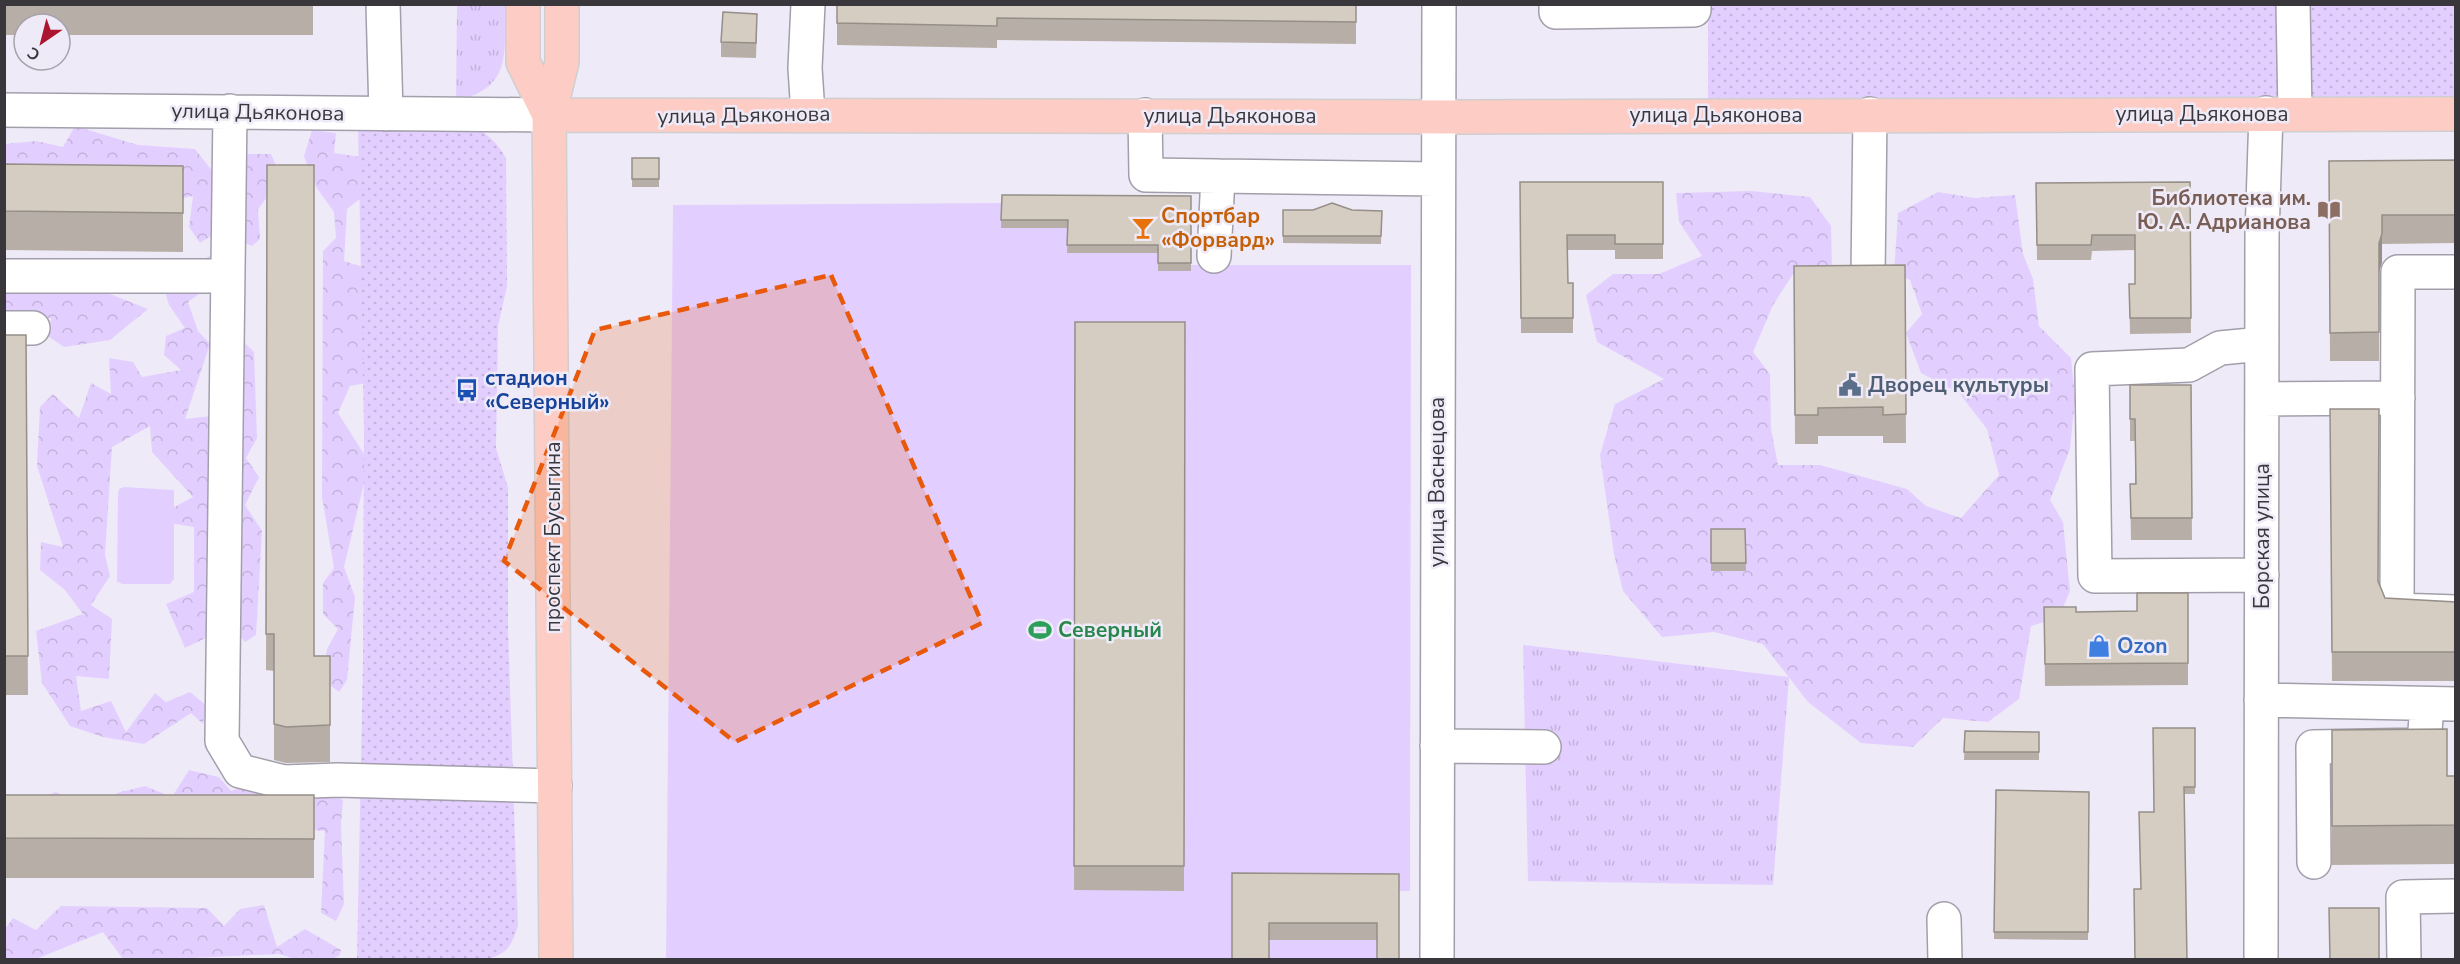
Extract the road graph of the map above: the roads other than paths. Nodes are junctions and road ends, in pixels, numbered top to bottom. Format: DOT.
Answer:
graph roads {
  1 [pos="383,4"];
  2 [pos="523,4"];
  3 [pos="562,4"];
  4 [pos="808,4"];
  5 [pos="1439,4"];
  6 [pos="1556,4"];
  7 [pos="1694,4"];
  8 [pos="2293,4"];
  9 [pos="4,110"];
  10 [pos="230,111"];
  11 [pos="2280,113"];
  12 [pos="386,114"];
  13 [pos="808,114"];
  14 [pos="1870,114"];
  15 [pos="2456,114"];
  16 [pos="549,115"];
  17 [pos="1145,115"];
  18 [pos="1437,117"];
  19 [pos="1218,176"];
  20 [pos="1437,179"];
  21 [pos="1214,256"];
  22 [pos="2456,272"];
  23 [pos="4,276"];
  24 [pos="227,276"];
  25 [pos="1868,276"];
  26 [pos="2262,344"];
  27 [pos="2398,398"];
  28 [pos="2262,399"];
  29 [pos="2262,576"];
  30 [pos="2456,612"];
  31 [pos="2261,700"];
  32 [pos="2441,704"];
  33 [pos="1437,746"];
  34 [pos="1544,747"];
  35 [pos="555,786"];
  36 [pos="2314,862"];
  37 [pos="2456,896"];
  38 [pos="1944,919"];
  39 [pos="556,960"];
  40 [pos="1437,960"];
  41 [pos="1945,960"];
  42 [pos="2261,960"];
  43 [pos="2404,960"];
  1 -- 12 [label="street"];
  2 -- 16 [label="main road, проспект Бусыгина"];
  3 -- 16 [label="main road, проспект Бусыгина"];
  4 -- 13 [label="street"];
  5 -- 18 [label="street, улица Васнецова"];
  6 -- 7 [label="street"];
  8 -- 11 [label="street, Борская улица"];
  9 -- 10 [label="street, улица Дьяконова"];
  10 -- 12 [label="street, улица Дьяконова"];
  10 -- 24 [label="street"];
  11 -- 14 [label="main road, улица Дьяконова"];
  11 -- 15 [label="main road, улица Дьяконова"];
  11 -- 26 [label="street, Борская улица"];
  12 -- 16 [label="street, улица Дьяконова"];
  13 -- 16 [label="main road, улица Дьяконова"];
  13 -- 17 [label="main road, улица Дьяконова"];
  14 -- 18 [label="main road, улица Дьяконова"];
  14 -- 25 [label="street"];
  16 -- 35 [label="main road, проспект Бусыгина"];
  17 -- 18 [label="main road, улица Дьяконова"];
  17 -- 19 [label="street"];
  18 -- 20 [label="street, улица Васнецова"];
  19 -- 20 [label="street"];
  19 -- 21 [label="street"];
  20 -- 33 [label="street, улица Васнецова"];
  22 -- 27 [label="street"];
  23 -- 24 [label="street"];
  24 -- 35 [label="street"];
  26 -- 28 [label="street, Борская улица"];
  26 -- 29 [label="street"];
  27 -- 28 [label="street"];
  27 -- 30 [label="street"];
  28 -- 29 [label="street, Борская улица"];
  29 -- 31 [label="street, Борская улица"];
  31 -- 32 [label="street"];
  31 -- 42 [label="street, Борская улица"];
  32 -- 36 [label="street"];
  33 -- 34 [label="street"];
  33 -- 40 [label="street, улица Васнецова"];
  35 -- 39 [label="main road, проспект Бусыгина"];
  37 -- 43 [label="street"];
  38 -- 41 [label="street"];
}
